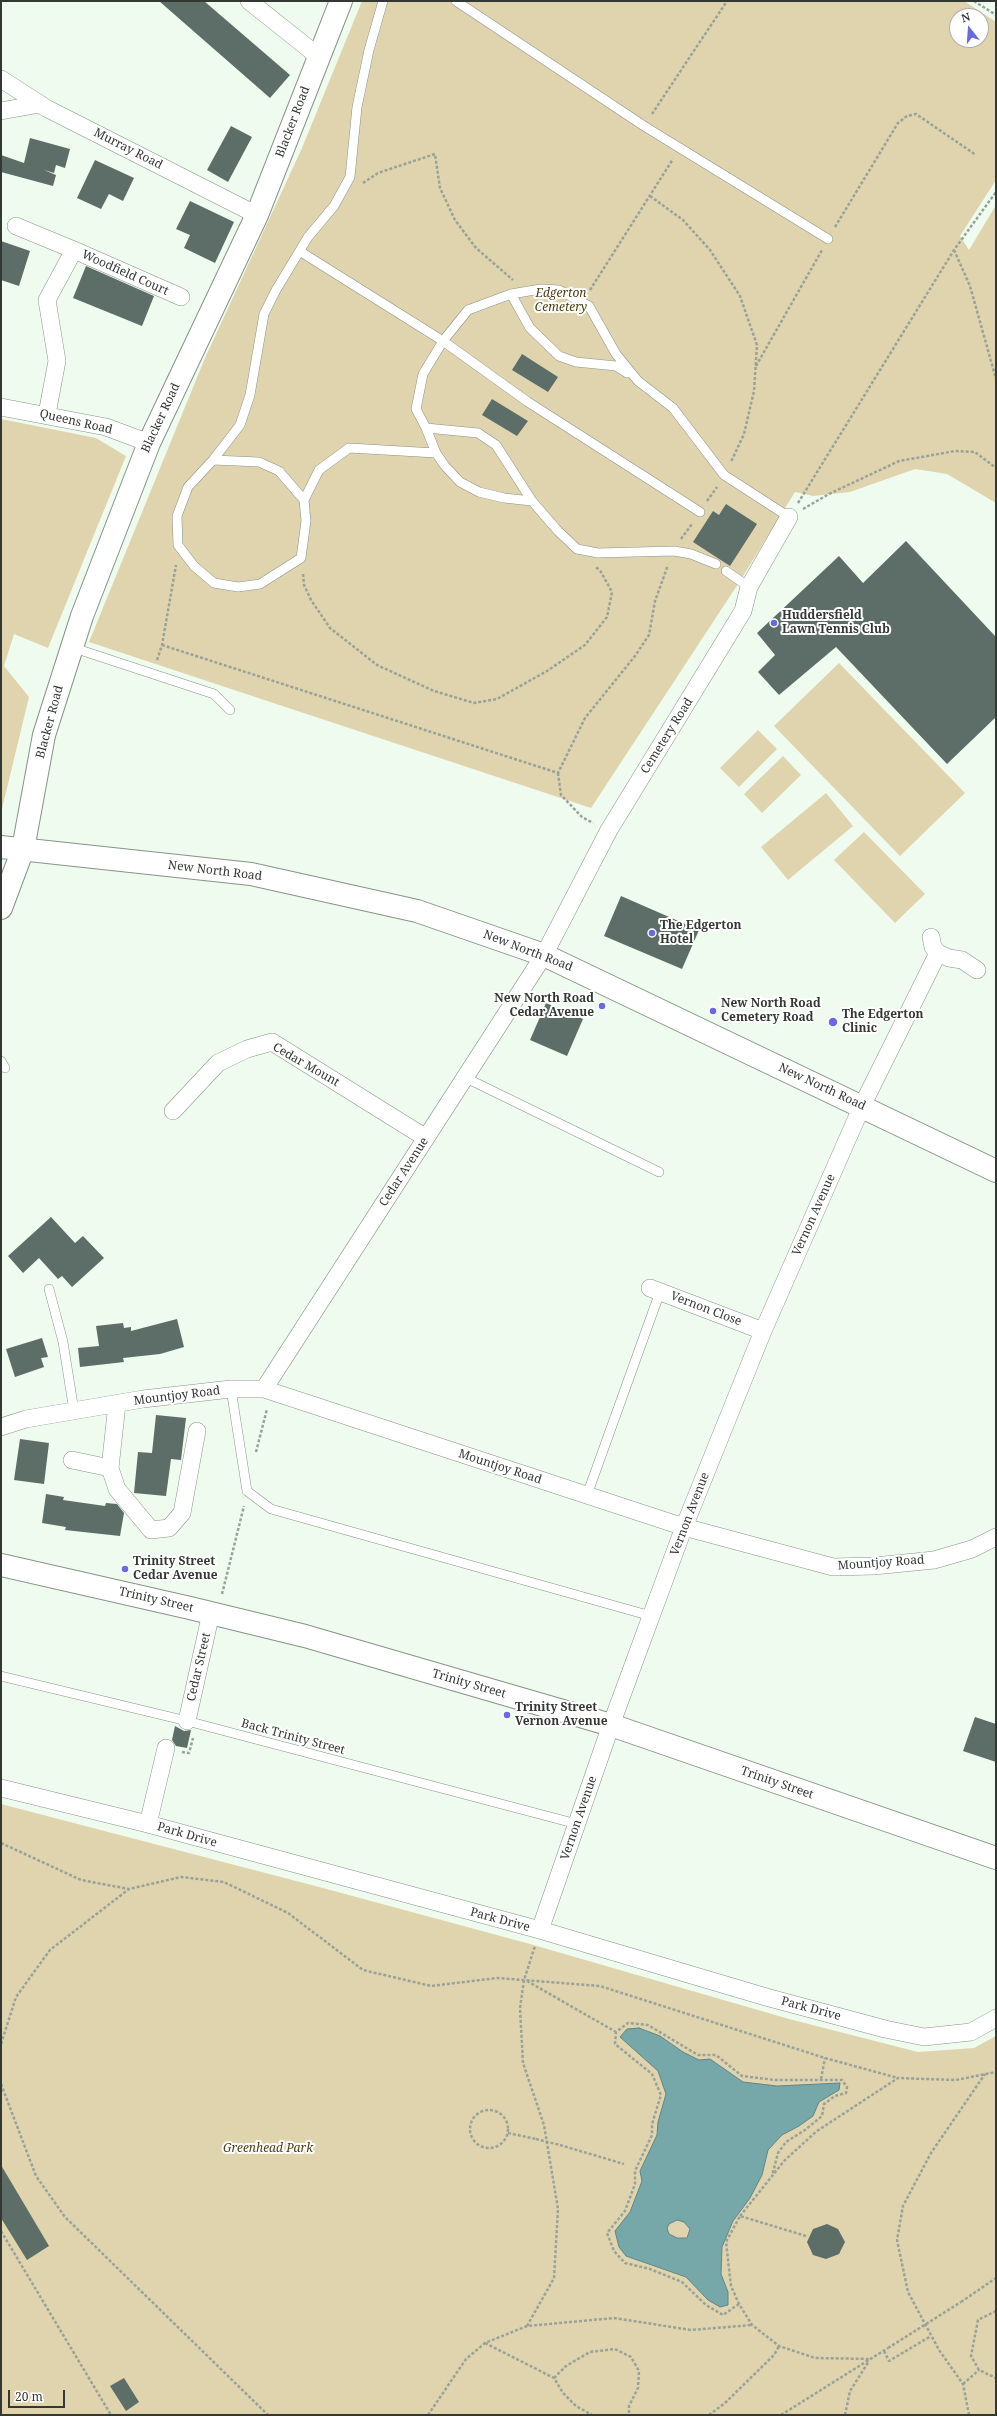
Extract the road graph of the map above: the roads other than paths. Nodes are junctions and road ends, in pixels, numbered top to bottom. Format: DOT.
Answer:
graph roads {
  1 [pos="249,1"];
  2 [pos="341,1"];
  3 [pos="383,1"];
  4 [pos="456,1"];
  5 [pos="318,56"];
  6 [pos="1,79"];
  7 [pos="40,104"];
  8 [pos="1,111"];
  9 [pos="257,215"];
  10 [pos="16,226"];
  11 [pos="828,239"];
  12 [pos="74,250"];
  13 [pos="301,252"];
  14 [pos="511,294"];
  15 [pos="181,297"];
  16 [pos="443,341"];
  17 [pos="638,381"];
  18 [pos="1,407"];
  19 [pos="47,414"];
  20 [pos="426,428"];
  21 [pos="149,443"];
  22 [pos="436,453"];
  23 [pos="213,460"];
  24 [pos="304,500"];
  25 [pos="532,501"];
  26 [pos="700,512"];
  27 [pos="789,517"];
  28 [pos="716,564"];
  29 [pos="726,572"];
  30 [pos="749,587"];
  31 [pos="71,647"];
  32 [pos="230,710"];
  33 [pos="1,847"];
  34 [pos="23,850"];
  35 [pos="1,908"];
  36 [pos="931,937"];
  37 [pos="938,953"];
  38 [pos="544,955"];
  39 [pos="976,970"];
  40 [pos="466,1078"];
  41 [pos="862,1106"];
  42 [pos="173,1111"];
  43 [pos="426,1138"];
  44 [pos="996,1171"];
  45 [pos="659,1172"];
  46 [pos="49,1289"];
  47 [pos="655,1290"];
  48 [pos="763,1331"];
  49 [pos="231,1389"];
  50 [pos="268,1390"];
  51 [pos="117,1404"];
  52 [pos="74,1411"];
  53 [pos="1,1428"];
  54 [pos="197,1432"];
  55 [pos="72,1460"];
  56 [pos="110,1468"];
  57 [pos="587,1496"];
  58 [pos="684,1527"];
  59 [pos="996,1537"];
  60 [pos="1,1565"];
  61 [pos="214,1613"];
  62 [pos="651,1616"];
  63 [pos="1,1676"];
  64 [pos="187,1721"];
  65 [pos="611,1724"];
  66 [pos="166,1748"];
  67 [pos="1,1788"];
  68 [pos="148,1824"];
  69 [pos="577,1824"];
  70 [pos="996,1858"];
  71 [pos="540,1930"];
  72 [pos="996,2018"];
  1 -- 5 [label="street"];
  2 -- 5 [label="main road, Blacker Road"];
  3 -- 13 [label="lane"];
  4 -- 11 [label="lane"];
  5 -- 9 [label="main road, Blacker Road"];
  6 -- 7 [label="street, Murray Road"];
  7 -- 8 [label="street"];
  7 -- 9 [label="street, Murray Road"];
  9 -- 21 [label="main road, Blacker Road"];
  10 -- 12 [label="street"];
  12 -- 15 [label="street, Woodfield Court"];
  12 -- 19 [label="street, Woodfield Court"];
  13 -- 16 [label="lane"];
  13 -- 23 [label="lane"];
  14 -- 16 [label="lane"];
  14 -- 17 [label="lane"];
  14 -- 17 [label="lane"];
  16 -- 20 [label="lane"];
  16 -- 26 [label="lane"];
  17 -- 27 [label="lane"];
  18 -- 19 [label="street, Queens Road"];
  19 -- 21 [label="street, Queens Road"];
  20 -- 22 [label="lane"];
  20 -- 25 [label="lane"];
  21 -- 31 [label="main road, Blacker Road"];
  22 -- 24 [label="lane"];
  22 -- 25 [label="lane"];
  23 -- 24 [label="lane"];
  23 -- 24 [label="lane"];
  25 -- 28 [label="lane"];
  27 -- 30 [label="street, Cemetery Road"];
  29 -- 30 [label="lane"];
  30 -- 38 [label="street, Cemetery Road"];
  31 -- 32 [label="lane"];
  31 -- 34 [label="main road, Blacker Road"];
  33 -- 34 [label="main road, New North Road"];
  34 -- 35 [label="main road, Blacker Road"];
  34 -- 38 [label="main road, New North Road"];
  36 -- 37 [label="street"];
  37 -- 39 [label="street"];
  37 -- 41 [label="street, Vernon Avenue"];
  38 -- 40 [label="street, Cedar Avenue"];
  38 -- 41 [label="main road, New North Road"];
  40 -- 43 [label="street, Cedar Avenue"];
  40 -- 45 [label="lane"];
  41 -- 44 [label="main road, New North Road"];
  41 -- 48 [label="street, Vernon Avenue"];
  42 -- 43 [label="street, Cedar Mount"];
  43 -- 50 [label="street, Cedar Avenue"];
  46 -- 52 [label="lane"];
  47 -- 48 [label="street, Vernon Close"];
  47 -- 57 [label="lane"];
  48 -- 58 [label="street, Vernon Avenue"];
  49 -- 50 [label="street, Mountjoy Road"];
  49 -- 51 [label="street, Mountjoy Road"];
  49 -- 62 [label="lane"];
  50 -- 57 [label="street, Mountjoy Road"];
  51 -- 52 [label="street, Mountjoy Road"];
  51 -- 56 [label="street"];
  52 -- 53 [label="street, Mountjoy Road"];
  54 -- 56 [label="street"];
  55 -- 56 [label="street"];
  57 -- 58 [label="street, Mountjoy Road"];
  58 -- 59 [label="street, Mountjoy Road"];
  58 -- 62 [label="street, Vernon Avenue"];
  60 -- 61 [label="main road, Trinity Street"];
  61 -- 64 [label="street, Cedar Street"];
  61 -- 65 [label="main road, Trinity Street"];
  62 -- 65 [label="street, Vernon Avenue"];
  63 -- 64 [label="lane, Back Trinity Street"];
  64 -- 69 [label="lane, Back Trinity Street"];
  65 -- 69 [label="street, Vernon Avenue"];
  65 -- 70 [label="main road, Trinity Street"];
  66 -- 68 [label="street"];
  67 -- 68 [label="street, Park Drive"];
  68 -- 71 [label="street, Park Drive"];
  69 -- 71 [label="street, Vernon Avenue"];
  71 -- 72 [label="street, Park Drive"];
}
